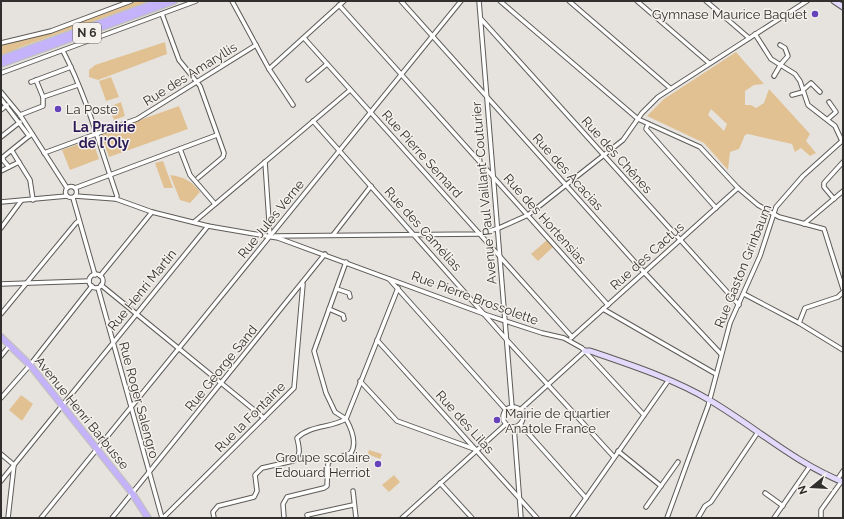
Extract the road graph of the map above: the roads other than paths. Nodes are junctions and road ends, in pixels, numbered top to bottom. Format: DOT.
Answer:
graph roads {
  1 [pos="130,1"];
  2 [pos="161,1"];
  3 [pos="174,1"];
  4 [pos="196,1"];
  5 [pos="232,1"];
  6 [pos="344,1"];
  7 [pos="401,1"];
  8 [pos="461,1"];
  9 [pos="478,1"];
  10 [pos="500,1"];
  11 [pos="568,1"];
  12 [pos="637,1"];
  13 [pos="706,1"];
  14 [pos="807,1"];
  15 [pos="834,1"];
  16 [pos="339,5"];
  17 [pos="843,7"];
  18 [pos="162,14"];
  19 [pos="480,18"];
  20 [pos="755,34"];
  21 [pos="432,36"];
  22 [pos="304,38"];
  23 [pos="749,38"];
  24 [pos="1,43"];
  25 [pos="256,45"];
  26 [pos="780,45"];
  27 [pos="63,51"];
  28 [pos="1,59"];
  29 [pos="709,63"];
  30 [pos="1,64"];
  31 [pos="327,64"];
  32 [pos="781,64"];
  33 [pos="71,67"];
  34 [pos="269,69"];
  35 [pos="800,70"];
  36 [pos="1,74"];
  37 [pos="402,74"];
  38 [pos="795,74"];
  39 [pos="774,76"];
  40 [pos="36,80"];
  41 [pos="308,80"];
  42 [pos="31,82"];
  43 [pos="197,82"];
  44 [pos="78,85"];
  45 [pos="670,88"];
  46 [pos="350,90"];
  47 [pos="803,91"];
  48 [pos="1,92"];
  49 [pos="820,92"];
  50 [pos="792,95"];
  51 [pos="486,96"];
  52 [pos="43,97"];
  53 [pos="1,99"];
  54 [pos="829,102"];
  55 [pos="293,105"];
  56 [pos="7,106"];
  57 [pos="1,110"];
  58 [pos="371,112"];
  59 [pos="20,115"];
  60 [pos="638,119"];
  61 [pos="828,119"];
  62 [pos="313,121"];
  63 [pos="20,122"];
  64 [pos="648,124"];
  65 [pos="96,133"];
  66 [pos="31,135"];
  67 [pos="217,135"];
  68 [pos="1,137"];
  69 [pos="843,141"];
  70 [pos="180,149"];
  71 [pos="12,150"];
  72 [pos="339,151"];
  73 [pos="44,153"];
  74 [pos="604,155"];
  75 [pos="19,162"];
  76 [pos="265,162"];
  77 [pos="843,162"];
  78 [pos="9,167"];
  79 [pos="1,171"];
  80 [pos="110,174"];
  81 [pos="494,176"];
  82 [pos="198,178"];
  83 [pos="566,185"];
  84 [pos="372,186"];
  85 [pos="67,188"];
  86 [pos="74,188"];
  87 [pos="738,188"];
  88 [pos="843,191"];
  89 [pos="67,196"];
  90 [pos="74,197"];
  91 [pos="834,199"];
  92 [pos="33,200"];
  93 [pos="116,200"];
  94 [pos="21,201"];
  95 [pos="1,202"];
  96 [pos="215,204"];
  97 [pos="716,208"];
  98 [pos="152,212"];
  99 [pos="774,214"];
  100 [pos="528,215"];
  101 [pos="79,221"];
  102 [pos="194,222"];
  103 [pos="804,224"];
  104 [pos="208,226"];
  105 [pos="1,228"];
  106 [pos="497,228"];
  107 [pos="414,233"];
  108 [pos="333,234"];
  109 [pos="480,234"];
  110 [pos="293,235"];
  111 [pos="270,236"];
  112 [pos="680,240"];
  113 [pos="292,242"];
  114 [pos="325,254"];
  115 [pos="500,256"];
  116 [pos="346,262"];
  117 [pos="644,272"];
  118 [pos="95,275"];
  119 [pos="100,276"];
  120 [pos="388,278"];
  121 [pos="89,281"];
  122 [pos="27,283"];
  123 [pos="303,283"];
  124 [pos="400,283"];
  125 [pos="1,284"];
  126 [pos="92,286"];
  127 [pos="100,286"];
  128 [pos="337,289"];
  129 [pos="398,289"];
  130 [pos="843,289"];
  131 [pos="843,292"];
  132 [pos="744,294"];
  133 [pos="350,297"];
  134 [pos="472,298"];
  135 [pos="608,305"];
  136 [pos="739,305"];
  137 [pos="329,309"];
  138 [pos="603,309"];
  139 [pos="476,310"];
  140 [pos="1,314"];
  141 [pos="136,314"];
  142 [pos="486,315"];
  143 [pos="344,319"];
  144 [pos="505,320"];
  145 [pos="798,323"];
  146 [pos="1,337"];
  147 [pos="506,338"];
  148 [pos="571,339"];
  149 [pos="377,340"];
  150 [pos="113,342"];
  151 [pos="10,345"];
  152 [pos="179,349"];
  153 [pos="843,350"];
  154 [pos="585,351"];
  155 [pos="721,354"];
  156 [pos="1,356"];
  157 [pos="30,365"];
  158 [pos="716,374"];
  159 [pos="668,380"];
  160 [pos="360,382"];
  161 [pos="221,383"];
  162 [pos="549,384"];
  163 [pos="1,398"];
  164 [pos="710,400"];
  165 [pos="62,405"];
  166 [pos="131,407"];
  167 [pos="512,407"];
  168 [pos="506,410"];
  169 [pos="520,410"];
  170 [pos="644,415"];
  171 [pos="264,418"];
  172 [pos="346,418"];
  173 [pos="506,424"];
  174 [pos="520,424"];
  175 [pos="514,427"];
  176 [pos="758,432"];
  177 [pos="470,443"];
  178 [pos="465,447"];
  179 [pos="97,450"];
  180 [pos="477,450"];
  181 [pos="618,451"];
  182 [pos="1,454"];
  183 [pos="614,457"];
  184 [pos="678,462"];
  185 [pos="14,465"];
  186 [pos="810,466"];
  187 [pos="843,471"];
  188 [pos="8,472"];
  189 [pos="149,473"];
  190 [pos="12,477"];
  191 [pos="1,481"];
  192 [pos="841,481"];
  193 [pos="440,483"];
  194 [pos="661,486"];
  195 [pos="352,491"];
  196 [pos="765,492"];
  197 [pos="132,493"];
  198 [pos="520,498"];
  199 [pos="586,498"];
  200 [pos="353,505"];
  201 [pos="142,506"];
  202 [pos="783,506"];
  203 [pos="646,507"];
  204 [pos="573,516"];
  205 [pos="8,518"];
  206 [pos="42,518"];
  207 [pos="112,518"];
  208 [pos="148,518"];
  209 [pos="153,518"];
  210 [pos="162,518"];
  211 [pos="214,518"];
  212 [pos="284,518"];
  213 [pos="308,518"];
  214 [pos="356,518"];
  215 [pos="404,518"];
  216 [pos="472,518"];
  217 [pos="521,518"];
  218 [pos="537,518"];
  219 [pos="579,518"];
  220 [pos="667,518"];
  221 [pos="698,518"];
  222 [pos="774,518"];
  223 [pos="821,518"];
  1 -- 24 [label="street"];
  2 -- 28 [label="main road, N 6"];
  3 -- 30 [label="main road, N 6"];
  4 -- 18 [label="street"];
  5 -- 25 [label="street"];
  6 -- 16 [label="street"];
  7 -- 21 [label="street, Rue des Acacias"];
  8 -- 21 [label="street, Rue Jules Verne"];
  9 -- 19 [label="street, Avenue Paul Vaillant-Couturier"];
  10 -- 60 [label="street"];
  11 -- 45 [label="street"];
  12 -- 29 [label="street"];
  13 -- 23 [label="street"];
  14 -- 20 [label="street"];
  15 -- 17 [label="street"];
  16 -- 22 [label="street"];
  16 -- 37 [label="street, Rue des Hortensias"];
  18 -- 27 [label="street"];
  18 -- 43 [label="street"];
  19 -- 51 [label="street, Avenue Paul Vaillant-Couturier"];
  19 -- 74 [label="street, Rue des Chênes"];
  20 -- 23 [label="street"];
  20 -- 32 [label="street"];
  21 -- 37 [label="street, Rue Jules Verne"];
  21 -- 51 [label="street, Rue des Acacias"];
  22 -- 31 [label="street, Rue Pierre Semard"];
  22 -- 34 [label="street"];
  23 -- 29 [label="street"];
  25 -- 34 [label="street"];
  25 -- 43 [label="street, Rue des Amaryllis"];
  26 -- 32 [label="street"];
  27 -- 33 [label="street"];
  27 -- 36 [label="street"];
  29 -- 45 [label="street"];
  31 -- 41 [label="street"];
  31 -- 46 [label="street, Rue Pierre Semard"];
  32 -- 38 [label="street"];
  32 -- 39 [label="street"];
  33 -- 40 [label="street"];
  33 -- 44 [label="street"];
  34 -- 55 [label="street"];
  35 -- 38 [label="street"];
  37 -- 58 [label="street, Rue Jules Verne"];
  37 -- 81 [label="street, Rue des Hortensias"];
  38 -- 47 [label="street"];
  40 -- 42 [label="street"];
  40 -- 52 [label="street"];
  43 -- 65 [label="street, Rue des Amaryllis"];
  43 -- 67 [label="street"];
  44 -- 52 [label="street"];
  44 -- 65 [label="street"];
  45 -- 60 [label="street"];
  46 -- 58 [label="street, Rue Pierre Semard"];
  46 -- 62 [label="street"];
  47 -- 49 [label="street"];
  47 -- 50 [label="street"];
  47 -- 61 [label="street"];
  48 -- 59 [label="street"];
  51 -- 81 [label="street, Avenue Paul Vaillant-Couturier"];
  51 -- 83 [label="street, Rue des Acacias"];
  52 -- 59 [label="street"];
  53 -- 56 [label="street"];
  54 -- 61 [label="street"];
  56 -- 57 [label="street"];
  56 -- 63 [label="street"];
  58 -- 72 [label="street, Rue Jules Verne"];
  58 -- 109 [label="street, Rue Pierre Semard"];
  59 -- 66 [label="street"];
  60 -- 64 [label="street"];
  60 -- 74 [label="street"];
  61 -- 69 [label="street"];
  62 -- 72 [label="street, Rue des Camélias"];
  62 -- 76 [label="street"];
  63 -- 66 [label="street"];
  63 -- 68 [label="street"];
  64 -- 87 [label="street"];
  64 -- 97 [label="street"];
  65 -- 73 [label="street, Rue des Amaryllis"];
  65 -- 80 [label="street"];
  66 -- 71 [label="street"];
  66 -- 73 [label="street"];
  67 -- 70 [label="street"];
  67 -- 82 [label="street"];
  69 -- 99 [label="street, Rue Gaston Grinbaum"];
  70 -- 80 [label="street"];
  70 -- 96 [label="street"];
  71 -- 75 [label="street"];
  71 -- 78 [label="street"];
  72 -- 84 [label="street, Rue des Camélias"];
  72 -- 111 [label="street, Rue Jules Verne"];
  73 -- 85 [label="street"];
  74 -- 83 [label="street"];
  74 -- 112 [label="street, Rue des Chênes"];
  75 -- 78 [label="street"];
  75 -- 92 [label="street"];
  76 -- 96 [label="street"];
  76 -- 111 [label="street"];
  77 -- 91 [label="street"];
  78 -- 79 [label="street"];
  80 -- 86 [label="street"];
  80 -- 93 [label="street"];
  81 -- 100 [label="street, Rue des Hortensias"];
  81 -- 106 [label="street, Avenue Paul Vaillant-Couturier"];
  83 -- 100 [label="street"];
  83 -- 117 [label="street, Rue des Acacias"];
  84 -- 107 [label="street, Rue des Camélias"];
  84 -- 108 [label="street"];
  85 -- 86 [label="street"];
  85 -- 89 [label="street"];
  86 -- 90 [label="street"];
  87 -- 97 [label="street, Rue des Cactus"];
  87 -- 99 [label="street"];
  88 -- 91 [label="street"];
  89 -- 90 [label="street"];
  89 -- 92 [label="street"];
  90 -- 93 [label="street, Rue Pierre Brossolette"];
  90 -- 101 [label="street"];
  91 -- 103 [label="street"];
  92 -- 94 [label="street"];
  93 -- 98 [label="street, Rue Pierre Brossolette"];
  94 -- 95 [label="street"];
  94 -- 105 [label="street"];
  96 -- 102 [label="street"];
  97 -- 112 [label="street, Rue des Cactus"];
  98 -- 102 [label="street, Rue Pierre Brossolette"];
  98 -- 119 [label="street"];
  99 -- 103 [label="street"];
  99 -- 132 [label="street, Rue Gaston Grinbaum"];
  100 -- 106 [label="street"];
  100 -- 135 [label="street, Rue des Hortensias"];
  101 -- 118 [label="street"];
  101 -- 122 [label="street"];
  102 -- 104 [label="street, Rue Pierre Brossolette"];
  103 -- 130 [label="street"];
  104 -- 111 [label="street, Rue Pierre Brossolette"];
  104 -- 141 [label="street, Rue Henri Martin"];
  106 -- 109 [label="street"];
  106 -- 115 [label="street, Avenue Paul Vaillant-Couturier"];
  107 -- 108 [label="street"];
  107 -- 109 [label="street"];
  107 -- 134 [label="street, Rue des Camélias"];
  108 -- 110 [label="street"];
  109 -- 115 [label="street, Rue Pierre Semard"];
  110 -- 111 [label="street"];
  110 -- 113 [label="street"];
  111 -- 113 [label="street, Rue Pierre Brossolette"];
  111 -- 152 [label="street, Rue Jules Verne"];
  112 -- 117 [label="street, Rue des Cactus"];
  112 -- 136 [label="street, Rue des Chênes"];
  113 -- 114 [label="street, Rue Pierre Brossolette"];
  114 -- 116 [label="street, Rue Pierre Brossolette"];
  114 -- 123 [label="street, Rue George Sand"];
  115 -- 144 [label="street, Avenue Paul Vaillant-Couturier"];
  115 -- 148 [label="street, Rue Pierre Semard"];
  116 -- 120 [label="street, Rue Pierre Brossolette"];
  116 -- 128 [label="street"];
  117 -- 135 [label="street, Rue des Cactus"];
  117 -- 155 [label="street, Rue des Acacias"];
  118 -- 119 [label="street"];
  118 -- 121 [label="street"];
  119 -- 127 [label="street"];
  120 -- 124 [label="street, Rue Pierre Brossolette"];
  120 -- 129 [label="street"];
  121 -- 122 [label="street"];
  121 -- 126 [label="street"];
  122 -- 125 [label="street"];
  122 -- 140 [label="street"];
  123 -- 161 [label="street, Rue George Sand"];
  123 -- 171 [label="street, Rue la Fontaine"];
  124 -- 129 [label="street"];
  124 -- 139 [label="street, Rue Pierre Brossolette"];
  126 -- 127 [label="street"];
  126 -- 157 [label="street"];
  127 -- 141 [label="street"];
  127 -- 150 [label="street, Rue Roger Salengro"];
  128 -- 133 [label="street"];
  128 -- 137 [label="street"];
  129 -- 149 [label="street"];
  129 -- 168 [label="street"];
  131 -- 145 [label="street"];
  132 -- 136 [label="street, Rue Gaston Grinbaum"];
  132 -- 145 [label="street"];
  134 -- 139 [label="street"];
  134 -- 142 [label="street, Rue des Camélias"];
  135 -- 138 [label="street, Rue des Cactus"];
  136 -- 155 [label="street, Rue Gaston Grinbaum"];
  137 -- 143 [label="street"];
  137 -- 172 [label="street"];
  138 -- 148 [label="street, Rue des Cactus"];
  138 -- 158 [label="street"];
  139 -- 142 [label="street, Rue Pierre Brossolette"];
  141 -- 150 [label="street, Rue Henri Martin"];
  141 -- 152 [label="street"];
  142 -- 144 [label="street, Rue Pierre Brossolette"];
  142 -- 147 [label="street, Rue des Camélias"];
  144 -- 147 [label="street, Avenue Paul Vaillant-Couturier"];
  144 -- 148 [label="street, Rue Pierre Brossolette"];
  145 -- 153 [label="street"];
  146 -- 151 [label="main road, Avenue Henri Barbusse"];
  147 -- 162 [label="street, Rue des Camélias"];
  147 -- 167 [label="street, Avenue Paul Vaillant-Couturier"];
  148 -- 154 [label="street, Rue Pierre Brossolette"];
  149 -- 160 [label="street"];
  149 -- 177 [label="street, Rue des Lilas"];
  150 -- 165 [label="street, Rue Henri Martin"];
  150 -- 166 [label="street, Rue Roger Salengro"];
  151 -- 156 [label="street"];
  151 -- 157 [label="main road, Avenue Henri Barbusse"];
  152 -- 161 [label="street"];
  152 -- 166 [label="street, Rue Jules Verne"];
  154 -- 159 [label="street, Rue Pierre Brossolette"];
  154 -- 162 [label="street"];
  154 -- 170 [label="street"];
  155 -- 158 [label="street, Rue Gaston Grinbaum"];
  157 -- 163 [label="street"];
  157 -- 165 [label="main road, Avenue Henri Barbusse"];
  158 -- 164 [label="street, Rue Gaston Grinbaum"];
  159 -- 164 [label="street, Rue Pierre Brossolette"];
  159 -- 170 [label="street"];
  160 -- 172 [label="street"];
  160 -- 178 [label="street"];
  161 -- 171 [label="street"];
  161 -- 189 [label="street, Rue George Sand"];
  162 -- 169 [label="street"];
  162 -- 183 [label="street, Rue des Camélias"];
  164 -- 176 [label="street, Rue Pierre Brossolette"];
  164 -- 220 [label="street, Rue Gaston Grinbaum"];
  165 -- 179 [label="main road, Avenue Henri Barbusse"];
  165 -- 185 [label="street, Rue Henri Martin"];
  166 -- 179 [label="street, Rue Jules Verne"];
  166 -- 189 [label="street, Rue Roger Salengro"];
  167 -- 168 [label="street"];
  167 -- 169 [label="street"];
  168 -- 173 [label="street"];
  169 -- 174 [label="street"];
  170 -- 181 [label="street"];
  171 -- 210 [label="street, Rue la Fontaine"];
  172 -- 211 [label="street"];
  172 -- 212 [label="street"];
  173 -- 175 [label="street"];
  173 -- 180 [label="street"];
  174 -- 175 [label="street"];
  174 -- 199 [label="street"];
  175 -- 198 [label="street"];
  176 -- 186 [label="street, Rue Pierre Brossolette"];
  176 -- 221 [label="street"];
  177 -- 178 [label="street"];
  177 -- 180 [label="street, Rue des Lilas"];
  178 -- 180 [label="street"];
  179 -- 197 [label="main road, Avenue Henri Barbusse"];
  179 -- 206 [label="street, Rue Jules Verne"];
  180 -- 193 [label="street"];
  180 -- 198 [label="street, Rue des Lilas"];
  181 -- 183 [label="street"];
  181 -- 194 [label="street"];
  182 -- 185 [label="street"];
  183 -- 199 [label="street"];
  184 -- 194 [label="street"];
  185 -- 188 [label="street, Rue Henri Martin"];
  185 -- 190 [label="street"];
  186 -- 192 [label="street, Rue Pierre Brossolette"];
  186 -- 202 [label="street"];
  187 -- 192 [label="street"];
  188 -- 190 [label="street"];
  188 -- 191 [label="street, Rue Henri Martin"];
  189 -- 197 [label="street, Rue George Sand"];
  189 -- 210 [label="street, Rue Roger Salengro"];
  190 -- 205 [label="street"];
  192 -- 223 [label="street"];
  193 -- 215 [label="street"];
  193 -- 216 [label="street"];
  194 -- 203 [label="street"];
  195 -- 200 [label="street"];
  196 -- 202 [label="street"];
  197 -- 201 [label="main road, Avenue Henri Barbusse"];
  197 -- 207 [label="street, Rue George Sand"];
  198 -- 217 [label="street"];
  198 -- 218 [label="street, Rue des Lilas"];
  199 -- 204 [label="street"];
  200 -- 213 [label="street"];
  200 -- 214 [label="street"];
  201 -- 208 [label="main road, Avenue Henri Barbusse"];
  201 -- 209 [label="main road, Avenue Henri Barbusse"];
  202 -- 222 [label="street"];
  204 -- 219 [label="street"];
}
